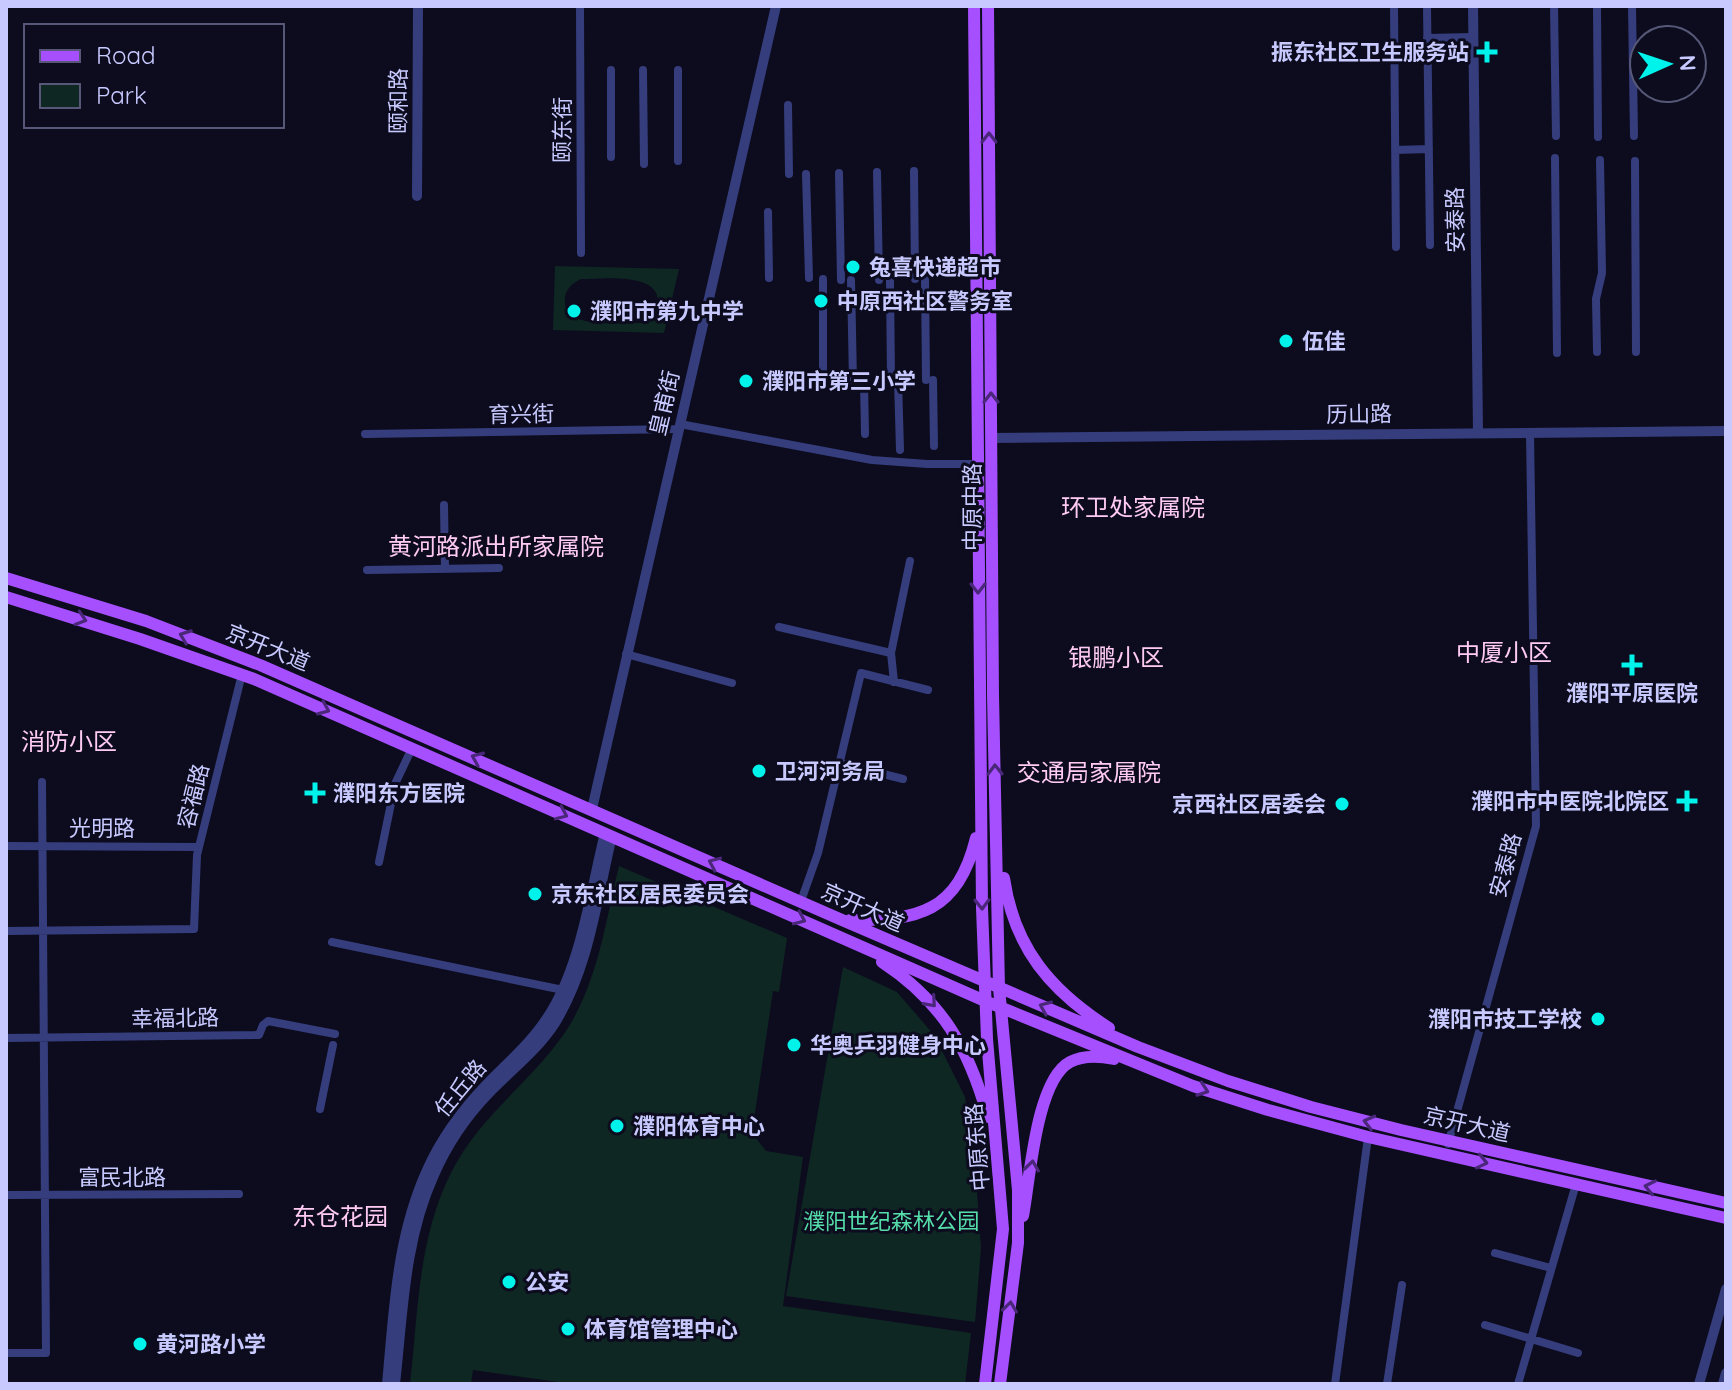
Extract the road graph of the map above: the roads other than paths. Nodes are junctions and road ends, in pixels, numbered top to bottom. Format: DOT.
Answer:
graph roads {
  1 [pos="418,6"];
  2 [pos="580,6"];
  3 [pos="776,6"];
  4 [pos="974,6"];
  5 [pos="988,6"];
  6 [pos="1394,6"];
  7 [pos="1427,6"];
  8 [pos="1473,6"];
  9 [pos="1554,6"];
  10 [pos="1597,6"];
  11 [pos="1632,6"];
  12 [pos="1473,37"];
  13 [pos="1427,38"];
  14 [pos="611,70"];
  15 [pos="643,70"];
  16 [pos="678,70"];
  17 [pos="788,105"];
  18 [pos="1556,136"];
  19 [pos="1634,136"];
  20 [pos="1598,137"];
  21 [pos="1429,149"];
  22 [pos="1395,150"];
  23 [pos="611,157"];
  24 [pos="1555,158"];
  25 [pos="1600,160"];
  26 [pos="678,161"];
  27 [pos="1635,161"];
  28 [pos="644,164"];
  29 [pos="914,171"];
  30 [pos="877,172"];
  31 [pos="839,173"];
  32 [pos="789,174"];
  33 [pos="806,174"];
  34 [pos="417,196"];
  35 [pos="768,212"];
  36 [pos="1430,245"];
  37 [pos="1396,247"];
  38 [pos="581,253"];
  39 [pos="769,278"];
  40 [pos="809,278"];
  41 [pos="823,279"];
  42 [pos="890,279"];
  43 [pos="879,280"];
  44 [pos="1597,352"];
  45 [pos="1636,352"];
  46 [pos="1557,353"];
  47 [pos="823,381"];
  48 [pos="853,381"];
  49 [pos="864,381"];
  50 [pos="679,427"];
  51 [pos="1726,431"];
  52 [pos="1478,433"];
  53 [pos="1530,433"];
  54 [pos="365,434"];
  55 [pos="865,434"];
  56 [pos="991,438"];
  57 [pos="934,446"];
  58 [pos="900,450"];
  59 [pos="977,464"];
  60 [pos="444,505"];
  61 [pos="910,561"];
  62 [pos="499,568"];
  63 [pos="445,569"];
  64 [pos="367,570"];
  65 [pos="6,578"];
  66 [pos="6,597"];
  67 [pos="779,627"];
  68 [pos="891,653"];
  69 [pos="626,654"];
  70 [pos="242,674"];
  71 [pos="894,682"];
  72 [pos="732,683"];
  73 [pos="928,690"];
  74 [pos="412,748"];
  75 [pos="840,763"];
  76 [pos="903,779"];
  77 [pos="42,782"];
  78 [pos="996,804"];
  79 [pos="592,809"];
  80 [pos="981,811"];
  81 [pos="609,835"];
  82 [pos="6,846"];
  83 [pos="43,846"];
  84 [pos="199,847"];
  85 [pos="379,862"];
  86 [pos="801,901"];
  87 [pos="842,920"];
  88 [pos="6,931"];
  89 [pos="43,931"];
  90 [pos="846,939"];
  91 [pos="332,942"];
  92 [pos="984,981"];
  93 [pos="999,988"];
  94 [pos="563,990"];
  95 [pos="985,1001"];
  96 [pos="1001,1008"];
  97 [pos="335,1034"];
  98 [pos="6,1038"];
  99 [pos="44,1038"];
  100 [pos="333,1045"];
  101 [pos="1138,1047"];
  102 [pos="1155,1071"];
  103 [pos="320,1109"];
  104 [pos="1368,1137"];
  105 [pos="1449,1140"];
  106 [pos="997,1149"];
  107 [pos="1446,1154"];
  108 [pos="1576,1184"];
  109 [pos="239,1194"];
  110 [pos="6,1195"];
  111 [pos="45,1195"];
  112 [pos="1726,1203"];
  113 [pos="1726,1218"];
  114 [pos="1018,1243"];
  115 [pos="1495,1253"];
  116 [pos="1551,1268"];
  117 [pos="1402,1285"];
  118 [pos="1726,1289"];
  119 [pos="1485,1325"];
  120 [pos="1531,1339"];
  121 [pos="6,1353"];
  122 [pos="1578,1353"];
  123 [pos="1726,1373"];
  124 [pos="387,1384"];
  125 [pos="395,1384"];
  126 [pos="985,1384"];
  127 [pos="1000,1384"];
  128 [pos="1335,1384"];
  129 [pos="1387,1384"];
  130 [pos="1518,1384"];
  131 [pos="1699,1384"];
  132 [pos="1723,1384"];
  1 -- 34 [label="street, 颐和路"];
  2 -- 38 [label="street, 颐东街"];
  3 -- 50 [label="street, 皇甫街"];
  4 -- 59 [label="main road, 中原中路"];
  56 -- 5 [label="main road, 中原中路, one-way"];
  6 -- 22 [label="street"];
  7 -- 13 [label="street"];
  8 -- 12 [label="street, 安泰路"];
  9 -- 18 [label="street"];
  10 -- 20 [label="street"];
  11 -- 19 [label="street"];
  12 -- 13 [label="street"];
  12 -- 52 [label="street, 安泰路"];
  13 -- 21 [label="street"];
  14 -- 23 [label="street"];
  15 -- 28 [label="street"];
  16 -- 26 [label="street"];
  17 -- 32 [label="street"];
  21 -- 22 [label="street"];
  21 -- 36 [label="street"];
  22 -- 37 [label="street"];
  24 -- 46 [label="street"];
  25 -- 44 [label="street"];
  27 -- 45 [label="street"];
  29 -- 57 [label="street"];
  30 -- 43 [label="street"];
  31 -- 48 [label="street"];
  33 -- 40 [label="street"];
  35 -- 39 [label="street"];
  41 -- 47 [label="street"];
  42 -- 58 [label="street"];
  49 -- 55 [label="street"];
  50 -- 54 [label="street, 育兴街"];
  50 -- 59 [label="street, 育兴街"];
  50 -- 69 [label="street, 皇甫街"];
  51 -- 53 [label="street, 历山路"];
  52 -- 53 [label="street, 历山路"];
  52 -- 56 [label="street, 历山路"];
  53 -- 105 [label="street, 安泰路"];
  78 -- 56 [label="main road, 中原中路, one-way"];
  59 -- 80 [label="main road, 中原中路, one-way"];
  60 -- 63 [label="street"];
  61 -- 68 [label="street"];
  62 -- 63 [label="street"];
  63 -- 64 [label="street"];
  79 -- 65 [label="main road, 京开大道, one-way"];
  66 -- 70 [label="main road, 京开大道, one-way"];
  67 -- 68 [label="street"];
  68 -- 71 [label="street"];
  69 -- 72 [label="street"];
  69 -- 79 [label="street, 皇甫街"];
  70 -- 74 [label="main road, 京开大道, one-way"];
  70 -- 84 [label="street, 容福路"];
  71 -- 73 [label="street"];
  71 -- 75 [label="street"];
  74 -- 81 [label="main road, 京开大道, one-way"];
  74 -- 85 [label="street"];
  75 -- 76 [label="street"];
  75 -- 86 [label="street"];
  77 -- 83 [label="street"];
  78 -- 93 [label="main road, 中原中路"];
  78 -- 101 [label="main road"];
  86 -- 79 [label="main road, 京开大道, one-way"];
  80 -- 87 [label="main road"];
  80 -- 92 [label="main road, 中原中路, one-way"];
  81 -- 90 [label="main road, 京开大道, one-way"];
  81 -- 94 [label="street, 任丘路"];
  81 -- 125 [label="street, 任丘路"];
  82 -- 83 [label="street, 光明路"];
  83 -- 84 [label="street, 光明路"];
  83 -- 89 [label="street"];
  84 -- 89 [label="street, 容福路"];
  86 -- 87 [label="main road, 京开大道"];
  87 -- 92 [label="main road, 京开大道"];
  88 -- 89 [label="street"];
  89 -- 99 [label="street"];
  90 -- 95 [label="main road, 京开大道"];
  90 -- 106 [label="main road, one-way"];
  91 -- 94 [label="street"];
  92 -- 93 [label="main road, 京开大道"];
  92 -- 95 [label="main road, 中原中路"];
  93 -- 96 [label="main road, 中原中路"];
  101 -- 93 [label="main road, 京开大道, one-way"];
  94 -- 124 [label="street, 任丘路"];
  95 -- 96 [label="main road, 京开大道"];
  95 -- 106 [label="main road, 中原东路"];
  96 -- 102 [label="main road, 京开大道"];
  96 -- 114 [label="main road, 中原东路"];
  97 -- 99 [label="street, 幸福北路"];
  98 -- 99 [label="street, 幸福北路"];
  99 -- 111 [label="street"];
  100 -- 103 [label="street"];
  105 -- 101 [label="main road, 京开大道, one-way"];
  102 -- 104 [label="main road, 京开大道, one-way"];
  114 -- 102 [label="main road, one-way"];
  104 -- 107 [label="main road, 京开大道"];
  104 -- 128 [label="street"];
  105 -- 107 [label="street, 安泰路"];
  112 -- 105 [label="main road, 京开大道, one-way"];
  106 -- 126 [label="main road, 中原东路"];
  107 -- 108 [label="main road, 京开大道, one-way"];
  108 -- 113 [label="main road, 京开大道"];
  108 -- 116 [label="street"];
  109 -- 111 [label="street, 富民北路"];
  110 -- 111 [label="street, 富民北路"];
  111 -- 121 [label="street"];
  127 -- 114 [label="main road, 中原东路, one-way"];
  115 -- 116 [label="street"];
  116 -- 120 [label="street"];
  117 -- 129 [label="street"];
  118 -- 131 [label="street"];
  119 -- 120 [label="street"];
  120 -- 122 [label="street"];
  120 -- 130 [label="street"];
  123 -- 132 [label="street"];
}
